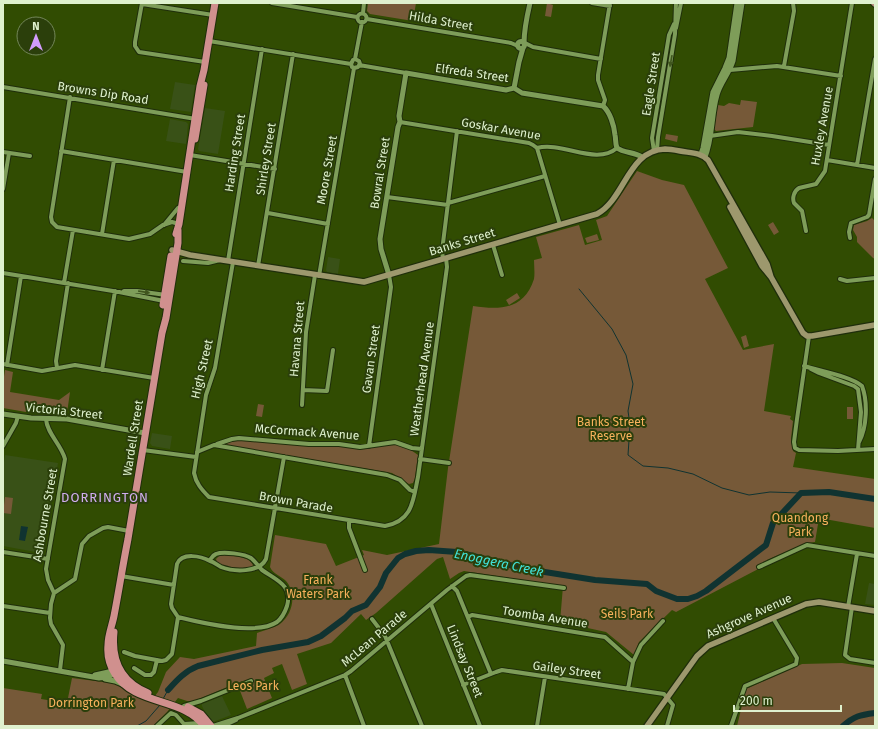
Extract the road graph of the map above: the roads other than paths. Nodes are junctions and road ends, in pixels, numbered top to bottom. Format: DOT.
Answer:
graph roads {
  1 [pos="215,3"];
  2 [pos="272,3"];
  3 [pos="364,3"];
  4 [pos="529,3"];
  5 [pos="592,3"];
  6 [pos="676,3"];
  7 [pos="681,3"];
  8 [pos="737,3"];
  9 [pos="742,3"];
  10 [pos="793,3"];
  11 [pos="852,3"];
  12 [pos="142,4"];
  13 [pos="610,5"];
  14 [pos="363,13"];
  15 [pos="213,15"];
  16 [pos="358,17"];
  17 [pos="367,19"];
  18 [pos="362,22"];
  19 [pos="675,22"];
  20 [pos="675,34"];
  21 [pos="209,41"];
  22 [pos="521,45"];
  23 [pos="262,49"];
  24 [pos="293,54"];
  25 [pos="355,59"];
  26 [pos="601,59"];
  27 [pos="875,59"];
  28 [pos="205,62"];
  29 [pos="351,64"];
  30 [pos="359,65"];
  31 [pos="784,66"];
  32 [pos="354,68"];
  33 [pos="730,70"];
  34 [pos="406,73"];
  35 [pos="841,76"];
  36 [pos="3,86"];
  37 [pos="514,88"];
  38 [pos="70,98"];
  39 [pos="603,106"];
  40 [pos="197,119"];
  41 [pos="400,122"];
  42 [pos="457,131"];
  43 [pos="655,136"];
  44 [pos="710,136"];
  45 [pos="706,143"];
  46 [pos="829,145"];
  47 [pos="537,148"];
  48 [pos="617,148"];
  49 [pos="656,150"];
  50 [pos="3,152"];
  51 [pos="61,152"];
  52 [pos="9,153"];
  53 [pos="190,154"];
  54 [pos="30,156"];
  55 [pos="702,157"];
  56 [pos="642,158"];
  57 [pos="114,160"];
  58 [pos="827,160"];
  59 [pos="244,164"];
  60 [pos="857,165"];
  61 [pos="275,168"];
  62 [pos="875,168"];
  63 [pos="187,172"];
  64 [pos="545,176"];
  65 [pos="875,179"];
  66 [pos="3,189"];
  67 [pos="387,196"];
  68 [pos="448,204"];
  69 [pos="182,206"];
  70 [pos="268,213"];
  71 [pos="328,224"];
  72 [pos="164,225"];
  73 [pos="560,225"];
  74 [pos="178,227"];
  75 [pos="73,230"];
  76 [pos="806,231"];
  77 [pos="102,234"];
  78 [pos="850,238"];
  79 [pos="493,245"];
  80 [pos="174,253"];
  81 [pos="445,259"];
  82 [pos="220,260"];
  83 [pos="183,261"];
  84 [pos="230,262"];
  85 [pos="258,266"];
  86 [pos="3,273"];
  87 [pos="389,275"];
  88 [pos="502,275"];
  89 [pos="21,276"];
  90 [pos="317,276"];
  91 [pos="875,278"];
  92 [pos="840,280"];
  93 [pos="66,283"];
  94 [pos="117,292"];
  95 [pos="166,298"];
  96 [pos="875,325"];
  97 [pos="809,336"];
  98 [pos="333,350"];
  99 [pos="5,365"];
  100 [pos="804,366"];
  101 [pos="57,368"];
  102 [pos="102,370"];
  103 [pos="154,378"];
  104 [pos="303,390"];
  105 [pos="302,405"];
  106 [pos="3,414"];
  107 [pos="18,416"];
  108 [pos="46,419"];
  109 [pos="146,432"];
  110 [pos="214,445"];
  111 [pos="3,446"];
  112 [pos="369,446"];
  113 [pos="142,450"];
  114 [pos="422,450"];
  115 [pos="858,450"];
  116 [pos="874,450"];
  117 [pos="196,452"];
  118 [pos="196,457"];
  119 [pos="284,457"];
  120 [pos="420,459"];
  121 [pos="449,463"];
  122 [pos="414,492"];
  123 [pos="413,501"];
  124 [pos="275,509"];
  125 [pos="349,521"];
  126 [pos="129,531"];
  127 [pos="3,552"];
  128 [pos="857,554"];
  129 [pos="875,556"];
  130 [pos="48,559"];
  131 [pos="210,560"];
  132 [pos="259,566"];
  133 [pos="759,566"];
  134 [pos="366,570"];
  135 [pos="121,576"];
  136 [pos="174,585"];
  137 [pos="452,586"];
  138 [pos="564,588"];
  139 [pos="54,593"];
  140 [pos="430,604"];
  141 [pos="3,606"];
  142 [pos="850,607"];
  143 [pos="875,611"];
  144 [pos="50,613"];
  145 [pos="178,617"];
  146 [pos="468,617"];
  147 [pos="114,618"];
  148 [pos="773,618"];
  149 [pos="372,619"];
  150 [pos="663,621"];
  151 [pos="387,640"];
  152 [pos="124,652"];
  153 [pos="109,658"];
  154 [pos="157,660"];
  155 [pos="3,661"];
  156 [pos="633,662"];
  157 [pos="875,663"];
  158 [pos="134,668"];
  159 [pos="60,670"];
  160 [pos="116,671"];
  161 [pos="491,674"];
  162 [pos="344,675"];
  163 [pos="97,676"];
  164 [pos="545,677"];
  165 [pos="251,681"];
  166 [pos="463,684"];
  167 [pos="124,685"];
  168 [pos="628,689"];
  169 [pos="149,695"];
  170 [pos="668,698"];
  171 [pos="201,701"];
  172 [pos="175,705"];
  173 [pos="184,706"];
  174 [pos="189,712"];
  175 [pos="201,714"];
  176 [pos="238,718"];
  177 [pos="189,724"];
  178 [pos="203,725"];
  179 [pos="157,726"];
  180 [pos="212,726"];
  181 [pos="223,726"];
  182 [pos="363,726"];
  183 [pos="422,726"];
  184 [pos="480,726"];
  185 [pos="537,726"];
  186 [pos="647,726"];
  187 [pos="667,726"];
  188 [pos="731,726"];
  1 -- 15 [label="highway, Wardell Street"];
  2 -- 16 [label="street"];
  3 -- 14 [label="street"];
  4 -- 22 [label="street"];
  5 -- 13 [label="street"];
  6 -- 19 [label="street, Eagle Street"];
  7 -- 20 [label="street, Eagle Street"];
  8 -- 45 [label="street"];
  9 -- 33 [label="street"];
  10 -- 31 [label="street"];
  11 -- 35 [label="street, Huxley Avenue"];
  12 -- 15 [label="street"];
  12 -- 28 [label="street"];
  13 -- 26 [label="street"];
  14 -- 16 [label="street"];
  14 -- 17 [label="street"];
  15 -- 21 [label="highway, Wardell Street"];
  16 -- 18 [label="street"];
  17 -- 18 [label="street"];
  17 -- 22 [label="street, Hilda Street"];
  18 -- 25 [label="street"];
  19 -- 20 [label="street, Eagle Street"];
  19 -- 43 [label="street, Eagle Street"];
  20 -- 43 [label="street, Eagle Street, one-way"];
  21 -- 23 [label="street"];
  21 -- 28 [label="highway, Wardell Street"];
  22 -- 26 [label="street, Hilda Street"];
  22 -- 37 [label="street"];
  23 -- 24 [label="street"];
  23 -- 59 [label="street, Harding Street"];
  24 -- 29 [label="street"];
  24 -- 61 [label="street, Shirley Street"];
  25 -- 29 [label="street"];
  25 -- 30 [label="street"];
  26 -- 39 [label="street"];
  27 -- 60 [label="street"];
  28 -- 40 [label="highway, Wardell Street"];
  29 -- 32 [label="street"];
  30 -- 32 [label="street"];
  30 -- 34 [label="street, Elfreda Street"];
  31 -- 33 [label="street"];
  31 -- 35 [label="street"];
  32 -- 71 [label="street, Moore Street"];
  33 -- 44 [label="street"];
  34 -- 37 [label="street, Elfreda Street"];
  34 -- 41 [label="street, Bowral Street"];
  35 -- 46 [label="street, Huxley Avenue"];
  36 -- 38 [label="street, Browns Dip Road"];
  37 -- 39 [label="street, Elfreda Street"];
  38 -- 40 [label="street, Browns Dip Road"];
  38 -- 51 [label="street"];
  39 -- 48 [label="street"];
  40 -- 53 [label="highway, Wardell Street"];
  41 -- 42 [label="street, Goskar Avenue"];
  41 -- 67 [label="street, Bowral Street"];
  42 -- 47 [label="street, Goskar Avenue"];
  42 -- 68 [label="street, Weatherhead Avenue"];
  43 -- 49 [label="street, Eagle Street"];
  44 -- 45 [label="street"];
  44 -- 46 [label="street"];
  45 -- 55 [label="street"];
  46 -- 58 [label="street, Huxley Avenue"];
  47 -- 48 [label="street, Goskar Avenue"];
  47 -- 64 [label="street"];
  48 -- 56 [label="street"];
  49 -- 55 [label="main road"];
  49 -- 56 [label="main road, Banks Street"];
  50 -- 52 [label="street"];
  51 -- 57 [label="street"];
  51 -- 75 [label="street"];
  52 -- 54 [label="street"];
  52 -- 66 [label="street"];
  53 -- 59 [label="street"];
  53 -- 63 [label="highway, Wardell Street"];
  55 -- 97 [label="main road"];
  56 -- 73 [label="main road, Banks Street"];
  57 -- 63 [label="street"];
  57 -- 77 [label="street"];
  58 -- 60 [label="street"];
  58 -- 76 [label="street, Huxley Avenue"];
  59 -- 61 [label="street"];
  59 -- 84 [label="street, Harding Street"];
  60 -- 62 [label="street"];
  61 -- 70 [label="street, Shirley Street"];
  63 -- 69 [label="highway, Wardell Street"];
  64 -- 68 [label="street"];
  64 -- 73 [label="street"];
  65 -- 78 [label="street"];
  67 -- 68 [label="street"];
  67 -- 87 [label="street, Bowral Street"];
  68 -- 81 [label="street, Weatherhead Avenue"];
  69 -- 72 [label="street"];
  69 -- 74 [label="highway, Wardell Street"];
  70 -- 71 [label="street"];
  70 -- 85 [label="street, Shirley Street"];
  71 -- 90 [label="street, Moore Street"];
  72 -- 74 [label="street"];
  72 -- 77 [label="street"];
  73 -- 79 [label="main road, Banks Street"];
  74 -- 80 [label="highway, Wardell Street"];
  75 -- 77 [label="street"];
  75 -- 93 [label="street"];
  79 -- 81 [label="main road, Banks Street"];
  79 -- 88 [label="street"];
  80 -- 82 [label="main road, Banks Street"];
  80 -- 95 [label="highway, Wardell Street"];
  81 -- 87 [label="main road, Banks Street"];
  81 -- 114 [label="street, Weatherhead Avenue"];
  82 -- 83 [label="street, Banks Street"];
  82 -- 84 [label="main road, Banks Street"];
  84 -- 85 [label="main road, Banks Street"];
  84 -- 117 [label="street, High Street"];
  85 -- 90 [label="main road, Banks Street"];
  86 -- 89 [label="street"];
  87 -- 90 [label="main road, Banks Street"];
  87 -- 112 [label="street, Gavan Street"];
  89 -- 93 [label="street"];
  89 -- 99 [label="street"];
  90 -- 104 [label="street, Havana Street"];
  91 -- 92 [label="street"];
  93 -- 94 [label="street"];
  93 -- 101 [label="street"];
  94 -- 95 [label="street"];
  94 -- 102 [label="street"];
  95 -- 103 [label="highway, Wardell Street"];
  96 -- 97 [label="main road"];
  97 -- 100 [label="street"];
  98 -- 104 [label="street"];
  99 -- 101 [label="street"];
  100 -- 115 [label="street"];
  100 -- 115 [label="street"];
  101 -- 102 [label="street"];
  102 -- 103 [label="street"];
  103 -- 109 [label="highway, Wardell Street"];
  104 -- 105 [label="street, Havana Street"];
  106 -- 107 [label="street, Victoria Street"];
  107 -- 108 [label="street, Victoria Street"];
  107 -- 111 [label="street"];
  108 -- 109 [label="street, Victoria Street"];
  108 -- 130 [label="street, Ashbourne Street"];
  109 -- 113 [label="highway, Wardell Street"];
  110 -- 112 [label="street, McCormack Avenue"];
  110 -- 117 [label="street, McCormack Avenue"];
  110 -- 119 [label="street, McCormack Avenue"];
  112 -- 114 [label="street, McCormack Avenue"];
  113 -- 118 [label="street"];
  113 -- 126 [label="highway, Wardell Street"];
  114 -- 120 [label="street, Weatherhead Avenue"];
  115 -- 116 [label="street"];
  117 -- 118 [label="street, High Street"];
  118 -- 124 [label="street, Brown Parade"];
  119 -- 122 [label="street, McCormack Avenue"];
  119 -- 124 [label="street"];
  120 -- 121 [label="street"];
  120 -- 122 [label="street, Weatherhead Avenue"];
  122 -- 123 [label="street, Weatherhead Avenue"];
  123 -- 125 [label="street, Brown Parade"];
  124 -- 125 [label="street, Brown Parade"];
  124 -- 132 [label="street"];
  125 -- 134 [label="street"];
  126 -- 135 [label="highway, Wardell Street"];
  126 -- 139 [label="street"];
  127 -- 130 [label="street"];
  128 -- 129 [label="street"];
  128 -- 133 [label="street"];
  128 -- 142 [label="street"];
  130 -- 139 [label="street, Ashbourne Street"];
  131 -- 132 [label="street"];
  131 -- 132 [label="street"];
  131 -- 136 [label="street"];
  132 -- 145 [label="street"];
  135 -- 136 [label="street"];
  135 -- 147 [label="highway, Wardell Street"];
  136 -- 145 [label="street"];
  137 -- 138 [label="street, McLean Parade"];
  137 -- 140 [label="street, McLean Parade"];
  137 -- 146 [label="street"];
  139 -- 144 [label="street"];
  140 -- 151 [label="street, McLean Parade"];
  140 -- 166 [label="street, Lindsay Street"];
  141 -- 144 [label="street"];
  142 -- 143 [label="main road, Ashgrove Avenue"];
  142 -- 148 [label="main road, Ashgrove Avenue"];
  142 -- 157 [label="street"];
  144 -- 159 [label="street"];
  145 -- 154 [label="street"];
  146 -- 156 [label="street, Toomba Avenue"];
  146 -- 161 [label="street"];
  147 -- 153 [label="highway, Wardell Street"];
  147 -- 160 [label="highway, Wardell Street"];
  148 -- 170 [label="main road, Ashgrove Avenue"];
  148 -- 188 [label="street"];
  149 -- 151 [label="street"];
  150 -- 156 [label="street"];
  151 -- 162 [label="street, McLean Parade"];
  151 -- 183 [label="street"];
  152 -- 154 [label="street"];
  153 -- 160 [label="highway, Wardell Street"];
  153 -- 163 [label="street"];
  154 -- 158 [label="street"];
  155 -- 159 [label="street"];
  156 -- 168 [label="street"];
  159 -- 163 [label="street"];
  160 -- 163 [label="street"];
  160 -- 167 [label="highway"];
  160 -- 169 [label="highway"];
  161 -- 164 [label="street, Gailey Street"];
  161 -- 166 [label="street, Gailey Street"];
  162 -- 176 [label="street, McLean Parade"];
  162 -- 182 [label="street"];
  163 -- 167 [label="street"];
  164 -- 168 [label="street, Gailey Street"];
  164 -- 185 [label="street"];
  165 -- 171 [label="street"];
  166 -- 184 [label="street, Lindsay Street"];
  167 -- 169 [label="highway"];
  168 -- 170 [label="street, Gailey Street"];
  169 -- 172 [label="highway"];
  170 -- 186 [label="main road, Ashgrove Avenue"];
  170 -- 187 [label="street"];
  171 -- 173 [label="street"];
  171 -- 175 [label="street"];
  172 -- 173 [label="highway"];
  172 -- 174 [label="highway"];
  173 -- 175 [label="highway"];
  174 -- 177 [label="street"];
  174 -- 178 [label="highway"];
  175 -- 180 [label="highway"];
  176 -- 180 [label="street, McLean Parade"];
  176 -- 181 [label="street, McLean Parade"];
  177 -- 178 [label="street"];
  177 -- 179 [label="street"];
}
